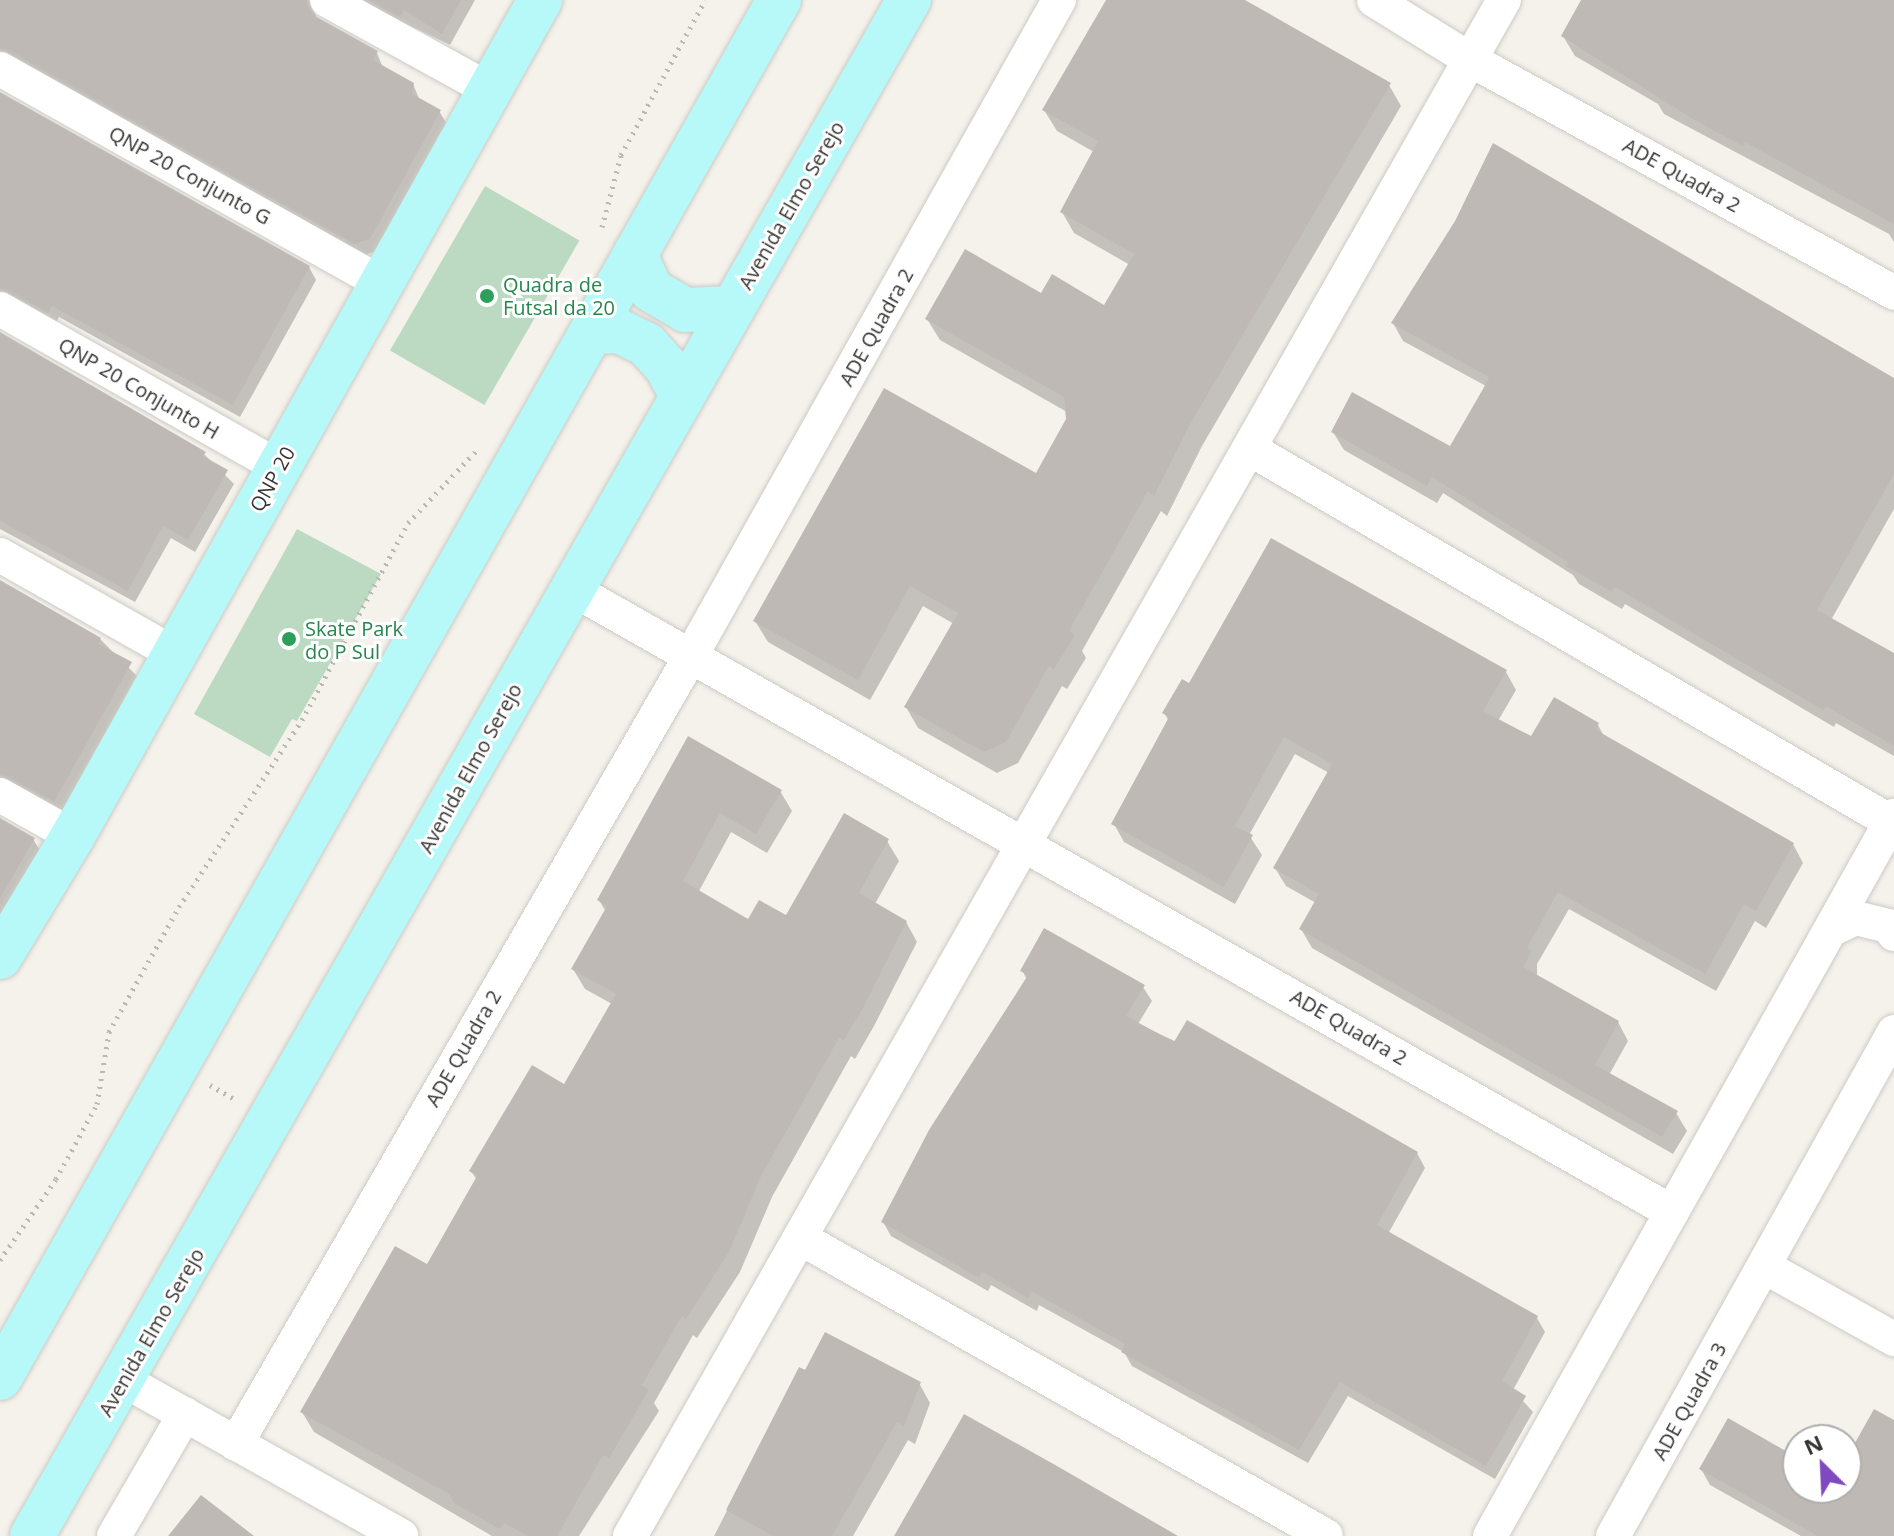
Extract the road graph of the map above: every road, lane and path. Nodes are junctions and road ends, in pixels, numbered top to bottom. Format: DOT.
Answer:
graph roads {
  1 [pos="327,0"];
  2 [pos="540,0"];
  3 [pos="705,0"];
  4 [pos="779,0"];
  5 [pos="909,0"];
  6 [pos="1059,0"];
  7 [pos="1374,0"];
  8 [pos="1504,0"];
  9 [pos="1469,59"];
  10 [pos="0,69"];
  11 [pos="488,89"];
  12 [pos="617,245"];
  13 [pos="380,282"];
  14 [pos="1894,293"];
  15 [pos="730,308"];
  16 [pos="0,309"];
  17 [pos="592,332"];
  18 [pos="681,394"];
  19 [pos="481,445"];
  20 [pos="1250,449"];
  21 [pos="279,467"];
  22 [pos="0,555"];
  23 [pos="572,589"];
  24 [pos="175,654"];
  25 [pos="692,654"];
  26 [pos="0,795"];
  27 [pos="1892,819"];
  28 [pos="73,836"];
  29 [pos="1025,843"];
  30 [pos="1832,929"];
  31 [pos="1894,934"];
  32 [pos="0,957"];
  33 [pos="1894,1032"];
  34 [pos="178,1067"];
  35 [pos="271,1121"];
  36 [pos="1672,1212"];
  37 [pos="802,1239"];
  38 [pos="0,1260"];
  39 [pos="1765,1267"];
  40 [pos="15,1323"];
  41 [pos="1894,1339"];
  42 [pos="0,1378"];
  43 [pos="125,1381"];
  44 [pos="185,1414"];
  45 [pos="236,1444"];
  46 [pos="32,1536"];
  47 [pos="114,1536"];
  48 [pos="401,1536"];
  49 [pos="630,1536"];
  50 [pos="1326,1536"];
  51 [pos="1490,1536"];
  52 [pos="1613,1536"];
  1 -- 11 [label="street"];
  2 -- 11 [label="main road, QNP 20"];
  3 -- 12 [label="path"];
  4 -- 12 [label="main road"];
  5 -- 15 [label="main road, Avenida Elmo Serejo"];
  6 -- 25 [label="street, ADE Quadra 2"];
  7 -- 9 [label="street, ADE Quadra 2"];
  8 -- 9 [label="street"];
  9 -- 14 [label="street, ADE Quadra 2"];
  9 -- 20 [label="street"];
  10 -- 13 [label="street, QNP 20 Conjunto G"];
  11 -- 13 [label="main road, QNP 20"];
  12 -- 15 [label="main road"];
  12 -- 17 [label="main road"];
  13 -- 21 [label="main road, QNP 20"];
  15 -- 18 [label="main road, Avenida Elmo Serejo"];
  16 -- 21 [label="street, QNP 20 Conjunto H"];
  17 -- 18 [label="main road"];
  17 -- 34 [label="main road"];
  18 -- 23 [label="main road, Avenida Elmo Serejo"];
  19 -- 38 [label="path"];
  20 -- 27 [label="street"];
  20 -- 29 [label="street"];
  21 -- 24 [label="main road, QNP 20"];
  22 -- 24 [label="street"];
  23 -- 25 [label="street, ADE Quadra 2"];
  23 -- 35 [label="main road, Avenida Elmo Serejo"];
  24 -- 28 [label="main road, QNP 20"];
  25 -- 29 [label="street, ADE Quadra 2"];
  25 -- 45 [label="street, ADE Quadra 2"];
  26 -- 28 [label="street"];
  27 -- 30 [label="street"];
  28 -- 32 [label="main road, QNP 20"];
  29 -- 36 [label="street, ADE Quadra 2"];
  29 -- 37 [label="street"];
  30 -- 31 [label="street"];
  30 -- 36 [label="street"];
  33 -- 39 [label="street, ADE Quadra 3"];
  34 -- 35 [label="path"];
  34 -- 40 [label="main road"];
  35 -- 43 [label="main road, Avenida Elmo Serejo"];
  36 -- 51 [label="street"];
  37 -- 49 [label="street"];
  37 -- 50 [label="street"];
  39 -- 41 [label="street"];
  39 -- 52 [label="street, ADE Quadra 3"];
  40 -- 42 [label="main road"];
  43 -- 44 [label="street"];
  43 -- 46 [label="main road, Avenida Elmo Serejo"];
  44 -- 45 [label="street"];
  44 -- 47 [label="street"];
  45 -- 48 [label="street"];
}
